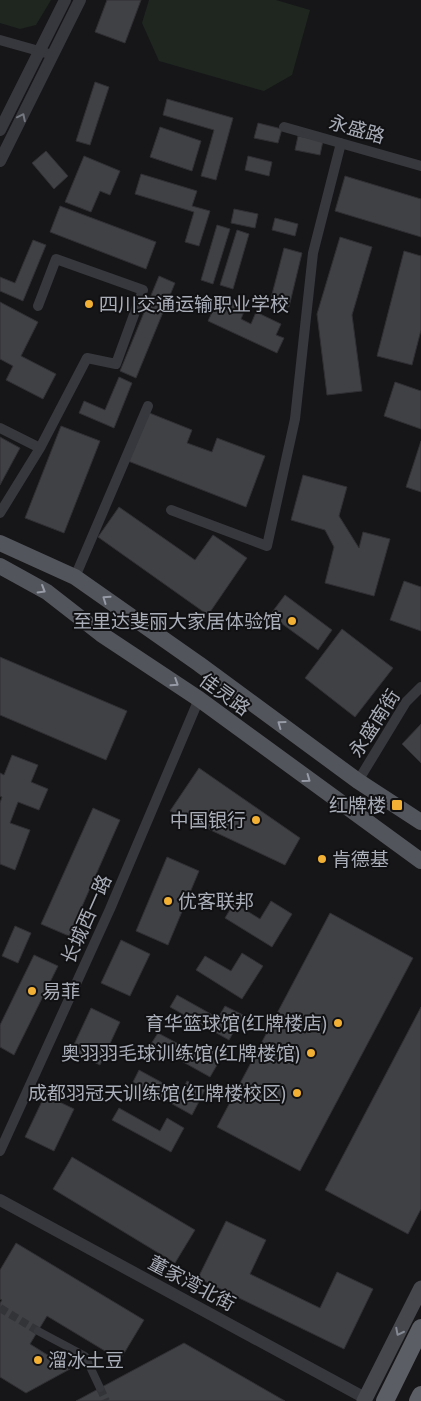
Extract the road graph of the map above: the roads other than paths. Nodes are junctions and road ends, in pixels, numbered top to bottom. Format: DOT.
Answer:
graph roads {
  1 [pos="65,0"];
  2 [pos="80,0"];
  3 [pos="0,40"];
  4 [pos="46,53"];
  5 [pos="284,127"];
  6 [pos="0,130"];
  7 [pos="341,143"];
  8 [pos="0,160"];
  9 [pos="421,166"];
  10 [pos="38,306"];
  11 [pos="148,406"];
  12 [pos="0,428"];
  13 [pos="40,448"];
  14 [pos="171,510"];
  15 [pos="0,513"];
  16 [pos="0,543"];
  17 [pos="0,566"];
  18 [pos="75,577"];
  19 [pos="421,687"];
  20 [pos="199,699"];
  21 [pos="358,781"];
  22 [pos="421,822"];
  23 [pos="421,861"];
  24 [pos="0,1152"];
  25 [pos="0,1200"];
  26 [pos="421,1288"];
  27 [pos="421,1328"];
  28 [pos="38,1331"];
  29 [pos="100,1388"];
  30 [pos="421,1395"];
  31 [pos="365,1400"];
  32 [pos="386,1401"];
  33 [pos="418,1401"];
  1 -- 4 [label="street"];
  2 -- 4 [label="street"];
  3 -- 4 [label="street"];
  4 -- 6 [label="street"];
  8 -- 4 [label="street, one-way"];
  5 -- 7 [label="street, 永盛路"];
  7 -- 9 [label="street, 永盛路"];
  7 -- 14 [label="street"];
  10 -- 13 [label="street"];
  11 -- 18 [label="street"];
  12 -- 13 [label="street"];
  13 -- 15 [label="street"];
  16 -- 18 [label="main road, 佳灵路"];
  17 -- 20 [label="main road, 佳灵路, one-way"];
  21 -- 18 [label="main road, 佳灵路, one-way"];
  19 -- 21 [label="street, 永盛南街"];
  20 -- 23 [label="main road, 佳灵路, one-way"];
  20 -- 24 [label="street, 长城西一路"];
  21 -- 22 [label="main road, 佳灵路"];
  25 -- 31 [label="street, 董家湾北街"];
  26 -- 31 [label="main road, one-way"];
  27 -- 32 [label="highway"];
  28 -- 29 [label="street"];
  30 -- 33 [label="highway"];
}
